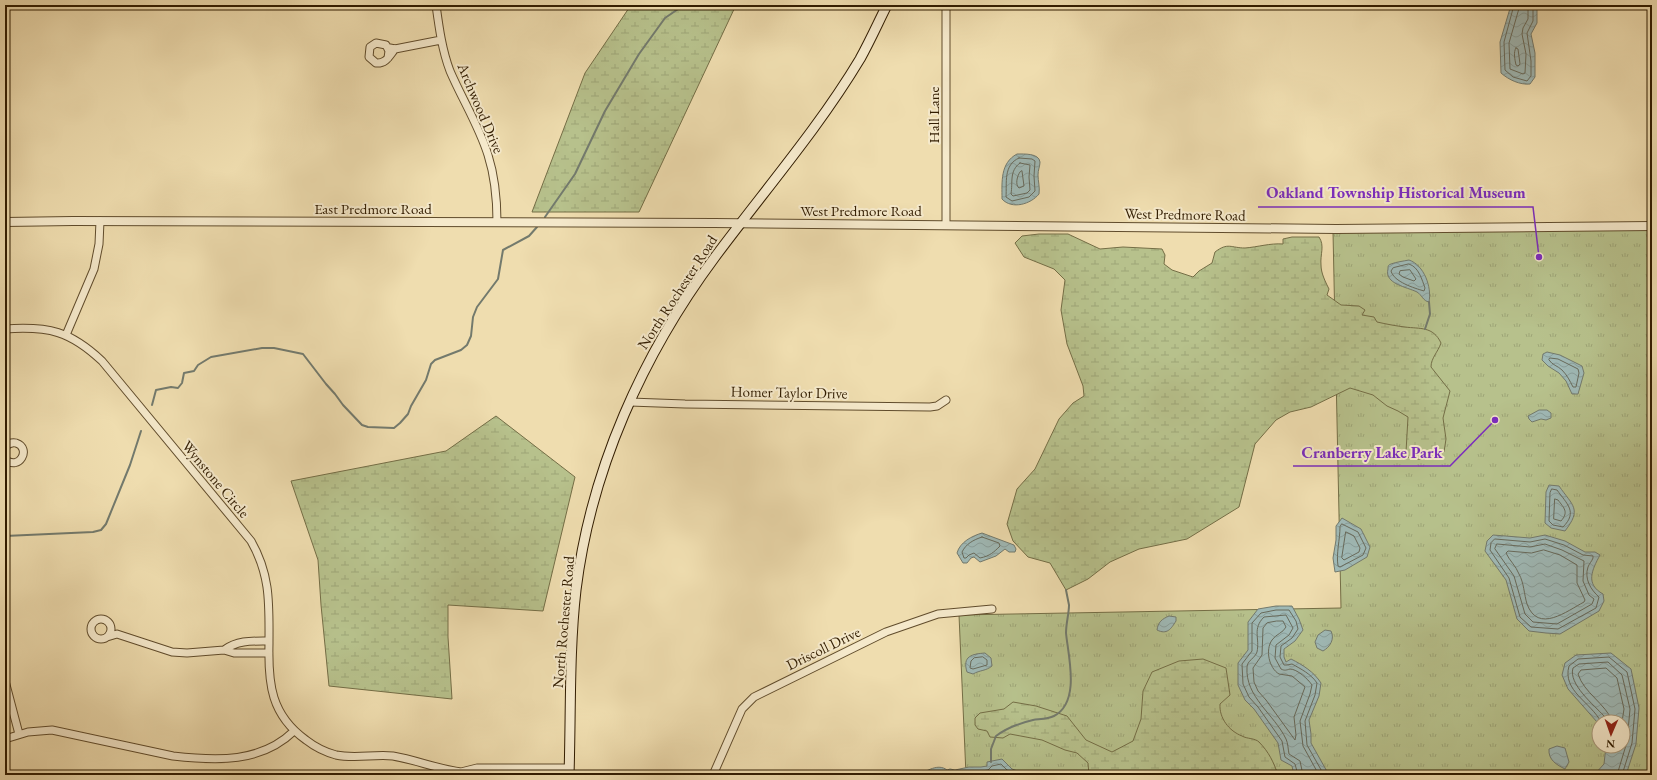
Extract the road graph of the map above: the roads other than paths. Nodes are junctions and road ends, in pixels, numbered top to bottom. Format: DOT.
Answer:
graph roads {
  1 [pos="436,5"];
  2 [pos="887,5"];
  3 [pos="946,5"];
  4 [pos="441,40"];
  5 [pos="386,45"];
  6 [pos="395,49"];
  7 [pos="388,58"];
  8 [pos="100,221"];
  9 [pos="5,222"];
  10 [pos="497,222"];
  11 [pos="742,223"];
  12 [pos="946,225"];
  13 [pos="1652,226"];
  14 [pos="5,329"];
  15 [pos="66,335"];
  16 [pos="946,400"];
  17 [pos="630,402"];
  18 [pos="5,440"];
  19 [pos="5,459"];
  20 [pos="992,609"];
  21 [pos="110,625"];
  22 [pos="117,634"];
  23 [pos="107,637"];
  24 [pos="269,641"];
  25 [pos="224,650"];
  26 [pos="269,653"];
  27 [pos="5,681"];
  28 [pos="294,731"];
  29 [pos="19,734"];
  30 [pos="5,739"];
  31 [pos="569,771"];
  32 [pos="448,773"];
  33 [pos="464,774"];
  34 [pos="713,775"];
  1 -- 4 [label="street, Archwood Drive"];
  2 -- 11 [label="main road, North Rochester Road"];
  3 -- 12 [label="street, Hall Lane"];
  4 -- 6 [label="street"];
  4 -- 10 [label="street, Archwood Drive"];
  5 -- 6 [label="street"];
  5 -- 7 [label="street"];
  5 -- 7 [label="street"];
  6 -- 7 [label="street"];
  8 -- 9 [label="street, East Predmore Road"];
  8 -- 10 [label="street, East Predmore Road"];
  8 -- 15 [label="street"];
  10 -- 11 [label="street, East Predmore Road"];
  11 -- 12 [label="street, West Predmore Road"];
  11 -- 17 [label="main road, North Rochester Road"];
  12 -- 13 [label="street, West Predmore Road"];
  14 -- 15 [label="street, Wynstone Circle"];
  15 -- 24 [label="street, Wynstone Circle"];
  16 -- 17 [label="street, Homer Taylor Drive"];
  17 -- 31 [label="main road, North Rochester Road"];
  18 -- 19 [label="street"];
  20 -- 34 [label="street, Driscoll Drive"];
  21 -- 22 [label="street"];
  21 -- 23 [label="street"];
  21 -- 23 [label="street"];
  22 -- 23 [label="street"];
  22 -- 25 [label="street"];
  24 -- 25 [label="street"];
  24 -- 26 [label="street, Wynstone Circle"];
  25 -- 26 [label="street"];
  26 -- 28 [label="street, Wynstone Circle"];
  27 -- 29 [label="street"];
  28 -- 29 [label="street"];
  28 -- 32 [label="street, Wynstone Circle"];
  29 -- 30 [label="street"];
  31 -- 33 [label="street, Wynstone Circle"];
  32 -- 33 [label="street, Wynstone Circle"];
}
